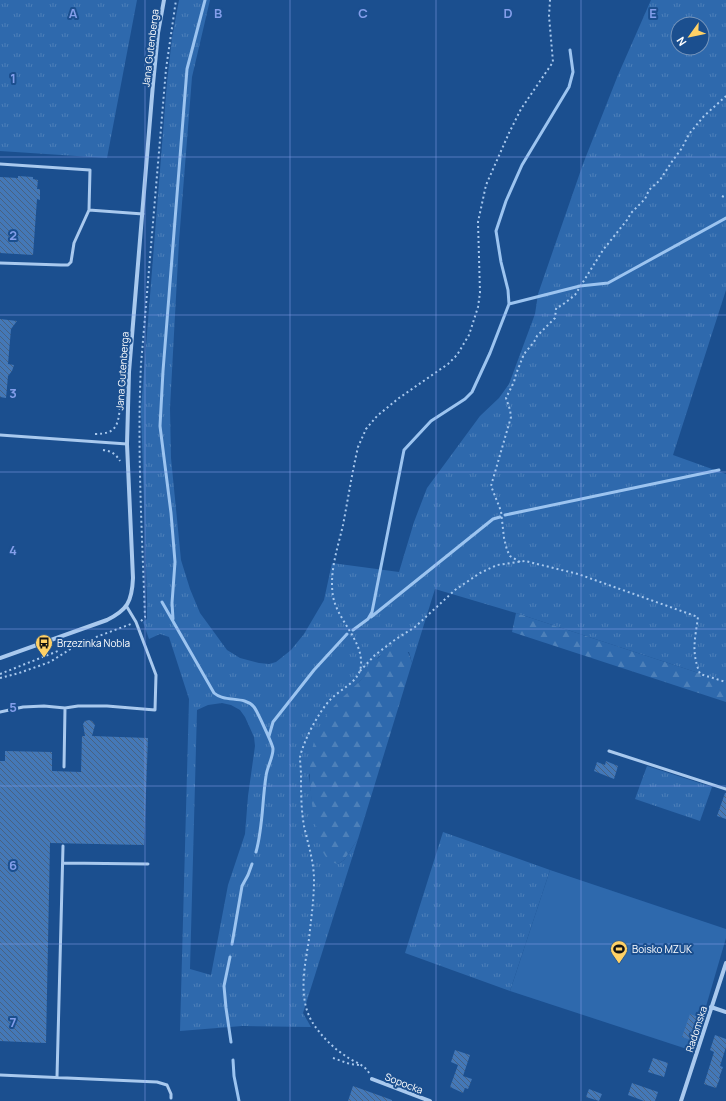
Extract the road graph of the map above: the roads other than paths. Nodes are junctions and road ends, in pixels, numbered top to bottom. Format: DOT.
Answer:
graph roads {
  1 [pos="164,0"];
  2 [pos="0,164"];
  3 [pos="89,210"];
  4 [pos="143,214"];
  5 [pos="0,263"];
  6 [pos="0,435"];
  7 [pos="127,444"];
  8 [pos="127,607"];
  9 [pos="0,658"];
  10 [pos="65,708"];
  11 [pos="0,712"];
  12 [pos="609,751"];
  13 [pos="64,767"];
  14 [pos="726,789"];
  15 [pos="63,846"];
  16 [pos="62,863"];
  17 [pos="148,864"];
  18 [pos="726,963"];
  19 [pos="711,1007"];
  20 [pos="726,1012"];
  21 [pos="0,1075"];
  22 [pos="57,1077"];
  23 [pos="372,1079"];
  24 [pos="171,1098"];
  25 [pos="430,1101"];
  26 [pos="681,1101"];
  1 -- 4 [label="street, Jana Gutenberga"];
  2 -- 3 [label="lane"];
  3 -- 4 [label="lane"];
  3 -- 5 [label="lane"];
  4 -- 7 [label="street, Jana Gutenberga"];
  6 -- 7 [label="lane"];
  7 -- 8 [label="street, Jana Gutenberga"];
  8 -- 9 [label="street"];
  8 -- 10 [label="lane"];
  10 -- 11 [label="lane"];
  10 -- 13 [label="lane"];
  12 -- 14 [label="lane"];
  15 -- 16 [label="lane"];
  16 -- 17 [label="lane"];
  16 -- 22 [label="lane"];
  18 -- 19 [label="street, Radomska"];
  19 -- 20 [label="street"];
  19 -- 26 [label="street, Radomska"];
  21 -- 22 [label="lane"];
  22 -- 24 [label="lane"];
  23 -- 25 [label="street, Sopocka"];
}
